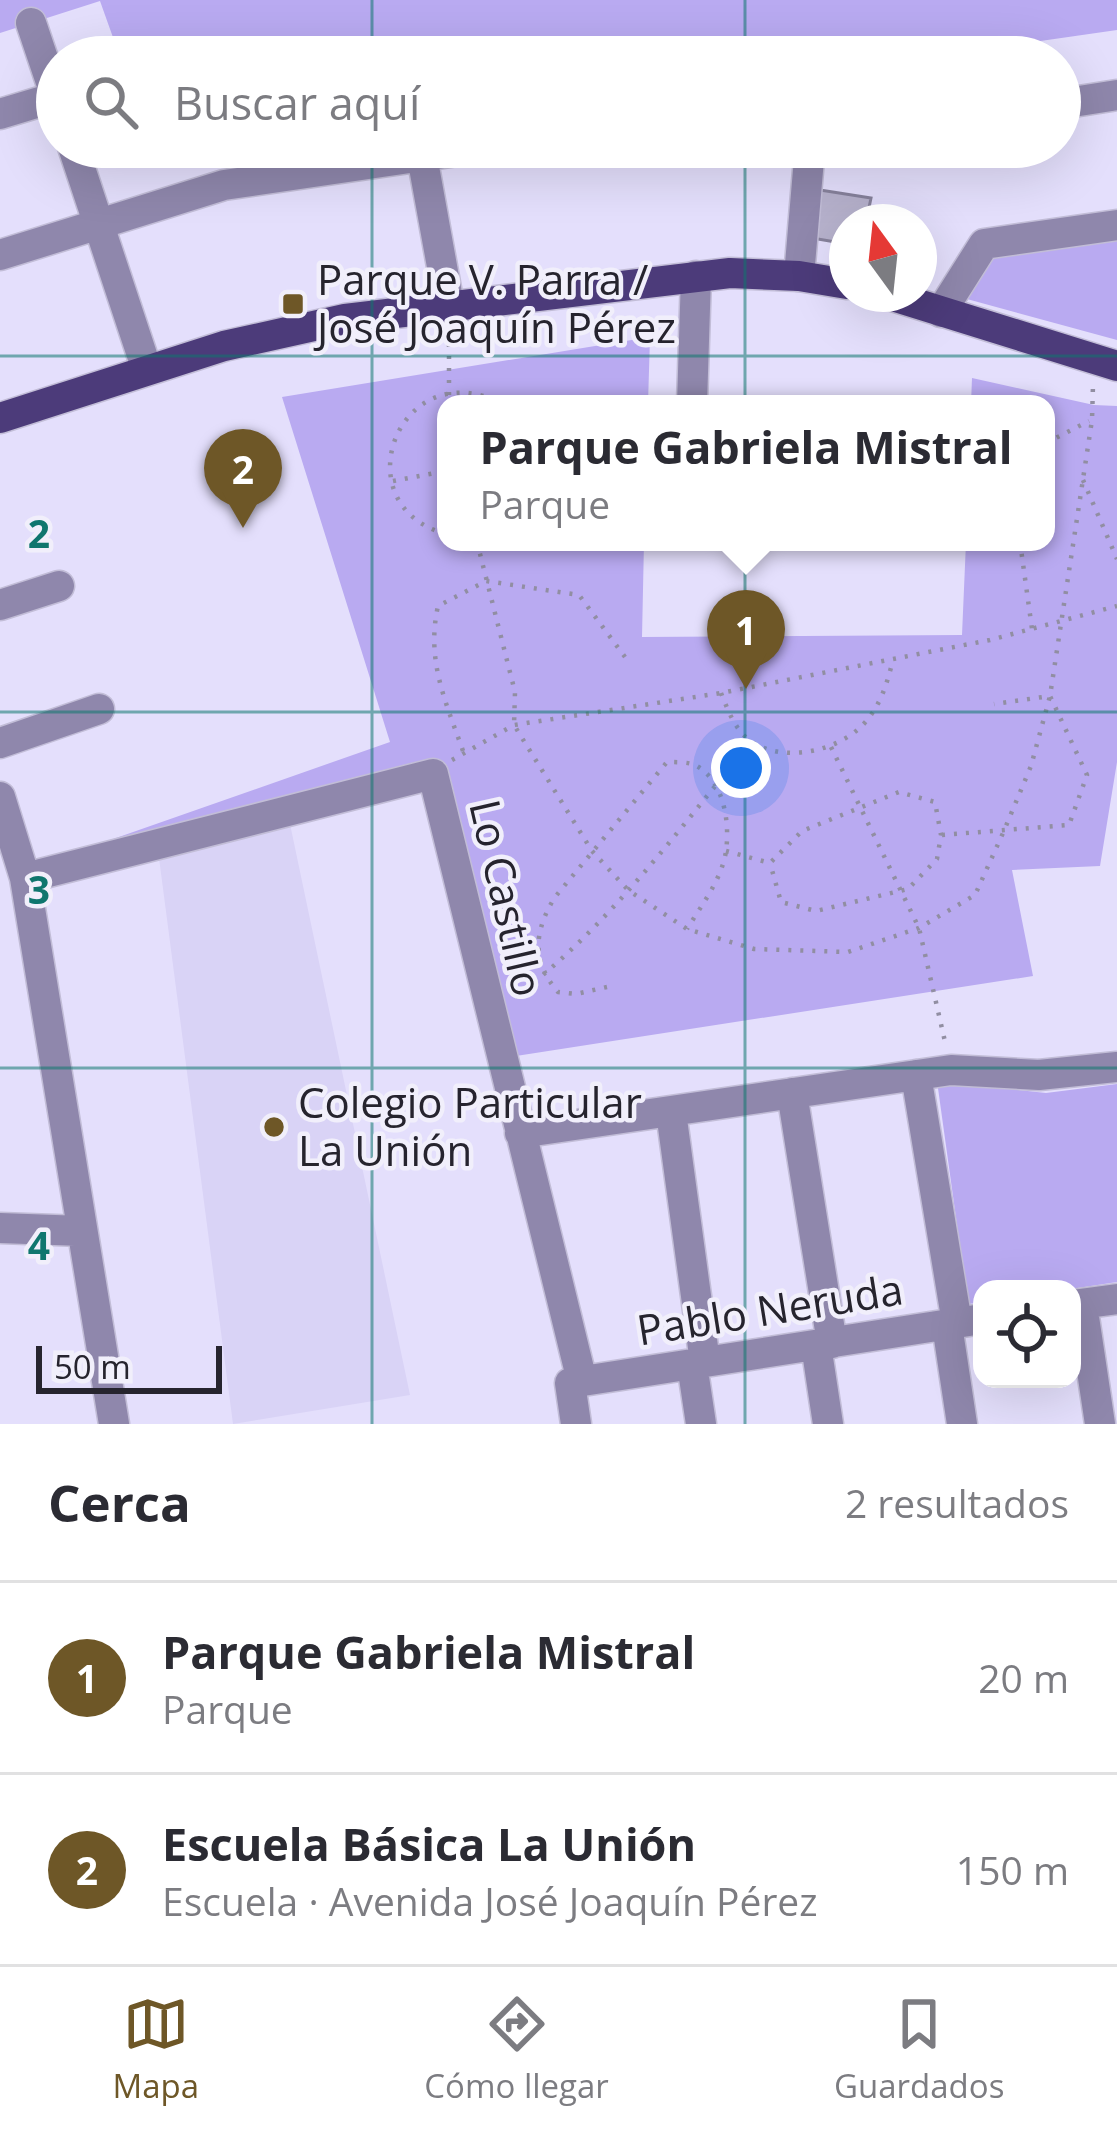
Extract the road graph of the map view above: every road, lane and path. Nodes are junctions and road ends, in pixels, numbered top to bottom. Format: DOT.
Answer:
graph roads {
  1 [pos="31,23"];
  2 [pos="36,37"];
  3 [pos="1117,95"];
  4 [pos="1081,101"];
  5 [pos="36,104"];
  6 [pos="0,114"];
  7 [pos="80,168"];
  8 [pos="340,168"];
  9 [pos="424,168"];
  10 [pos="808,168"];
  11 [pos="98,224"];
  12 [pos="1117,225"];
  13 [pos="0,255"];
  14 [pos="695,276"];
  15 [pos="799,276"];
  16 [pos="829,281"];
  17 [pos="449,305"];
  18 [pos="937,310"];
  19 [pos="941,311"];
  20 [pos="1105,364"];
  21 [pos="147,370"];
  22 [pos="447,393"];
  23 [pos="442,395"];
  24 [pos="475,395"];
  25 [pos="692,395"];
  26 [pos="437,397"];
  27 [pos="0,418"];
  28 [pos="1092,420"];
  29 [pos="1055,438"];
  30 [pos="437,473"];
  31 [pos="1082,480"];
  32 [pos="391,482"];
  33 [pos="437,530"];
  34 [pos="479,551"];
  35 [pos="1021,551"];
  36 [pos="1117,559"];
  37 [pos="486,581"];
  38 [pos="59,586"];
  39 [pos="0,605"];
  40 [pos="1117,606"];
  41 [pos="1062,618"];
  42 [pos="1032,628"];
  43 [pos="625,657"];
  44 [pos="893,659"];
  45 [pos="721,693"];
  46 [pos="1050,696"];
  47 [pos="994,704"];
  48 [pos="99,709"];
  49 [pos="514,725"];
  50 [pos="751,742"];
  51 [pos="0,743"];
  52 [pos="831,747"];
  53 [pos="463,751"];
  54 [pos="434,774"];
  55 [pos="717,784"];
  56 [pos="0,797"];
  57 [pos="859,807"];
  58 [pos="1003,833"];
  59 [pos="940,836"];
  60 [pos="592,851"];
  61 [pos="725,851"];
  62 [pos="770,862"];
  63 [pos="628,890"];
  64 [pos="902,892"];
  65 [pos="18,901"];
  66 [pos="920,928"];
  67 [pos="687,929"];
  68 [pos="543,976"];
  69 [pos="607,988"];
  70 [pos="491,1015"];
  71 [pos="1117,1067"];
  72 [pos="952,1070"];
  73 [pos="916,1075"];
  74 [pos="792,1093"];
  75 [pos="671,1112"];
  76 [pos="520,1133"];
  77 [pos="0,1228"];
  78 [pos="82,1231"];
  79 [pos="1117,1299"];
  80 [pos="1081,1304"];
  81 [pos="962,1322"];
  82 [pos="1081,1326"];
  83 [pos="824,1344"];
  84 [pos="699,1363"];
  85 [pos="576,1382"];
  86 [pos="114,1424"];
  87 [pos="576,1424"];
  88 [pos="701,1424"];
  89 [pos="829,1424"];
  90 [pos="962,1424"];
  91 [pos="1100,1424"];
  1 -- 2 [label="street"];
  3 -- 4 [label="street"];
  5 -- 6 [label="street"];
  7 -- 11 [label="street"];
  8 -- 11 [label="street"];
  9 -- 17 [label="street"];
  10 -- 15 [label="street"];
  11 -- 13 [label="street"];
  11 -- 21 [label="street"];
  12 -- 19 [label="street"];
  14 -- 15 [label="main road"];
  14 -- 17 [label="main road"];
  14 -- 25 [label="street"];
  15 -- 16 [label="main road"];
  17 -- 21 [label="main road"];
  17 -- 22 [label="path"];
  18 -- 19 [label="main road"];
  19 -- 20 [label="main road"];
  20 -- 28 [label="path"];
  21 -- 27 [label="main road"];
  22 -- 23 [label="path"];
  22 -- 24 [label="path"];
  26 -- 32 [label="path"];
  28 -- 29 [label="path"];
  28 -- 31 [label="path"];
  30 -- 32 [label="path"];
  31 -- 36 [label="path"];
  31 -- 41 [label="path"];
  32 -- 33 [label="path"];
  34 -- 37 [label="path"];
  35 -- 42 [label="path"];
  37 -- 43 [label="path"];
  37 -- 49 [label="path"];
  37 -- 53 [label="path"];
  38 -- 39 [label="street"];
  40 -- 41 [label="path"];
  41 -- 42 [label="path"];
  41 -- 46 [label="path"];
  42 -- 44 [label="path"];
  44 -- 45 [label="path"];
  44 -- 52 [label="path"];
  45 -- 49 [label="path"];
  45 -- 50 [label="path"];
  46 -- 47 [label="path"];
  46 -- 58 [label="path"];
  46 -- 58 [label="path"];
  48 -- 51 [label="street"];
  49 -- 53 [label="path"];
  49 -- 60 [label="path"];
  50 -- 52 [label="path"];
  50 -- 55 [label="path"];
  52 -- 57 [label="path"];
  53 -- 54 [label="path"];
  54 -- 65 [label="street, Lo Castillo"];
  54 -- 70 [label="street, Lo Castillo"];
  55 -- 60 [label="path"];
  55 -- 61 [label="path"];
  55 -- 63 [label="path"];
  56 -- 65 [label="street"];
  57 -- 59 [label="path"];
  57 -- 62 [label="path"];
  57 -- 64 [label="path"];
  58 -- 59 [label="path"];
  58 -- 66 [label="path"];
  59 -- 64 [label="path"];
  60 -- 63 [label="path"];
  60 -- 68 [label="path"];
  61 -- 62 [label="path"];
  61 -- 67 [label="path"];
  62 -- 64 [label="path"];
  63 -- 67 [label="path"];
  63 -- 68 [label="path"];
  64 -- 66 [label="path"];
  65 -- 78 [label="street"];
  66 -- 67 [label="path"];
  66 -- 72 [label="path"];
  68 -- 69 [label="path"];
  68 -- 70 [label="path"];
  70 -- 76 [label="street, Lo Castillo"];
  71 -- 72 [label="street"];
  72 -- 73 [label="street"];
  73 -- 74 [label="street"];
  73 -- 81 [label="street"];
  74 -- 75 [label="street"];
  74 -- 83 [label="street"];
  75 -- 76 [label="street"];
  75 -- 84 [label="street"];
  76 -- 85 [label="street, Lo Castillo"];
  77 -- 78 [label="street"];
  78 -- 86 [label="street"];
  79 -- 80 [label="street"];
  81 -- 83 [label="street, Pablo Neruda"];
  81 -- 90 [label="street"];
  82 -- 91 [label="street"];
  83 -- 84 [label="street, Pablo Neruda"];
  83 -- 89 [label="street"];
  84 -- 85 [label="street, Pablo Neruda"];
  84 -- 88 [label="street"];
  85 -- 87 [label="street, Lo Castillo"];
}
